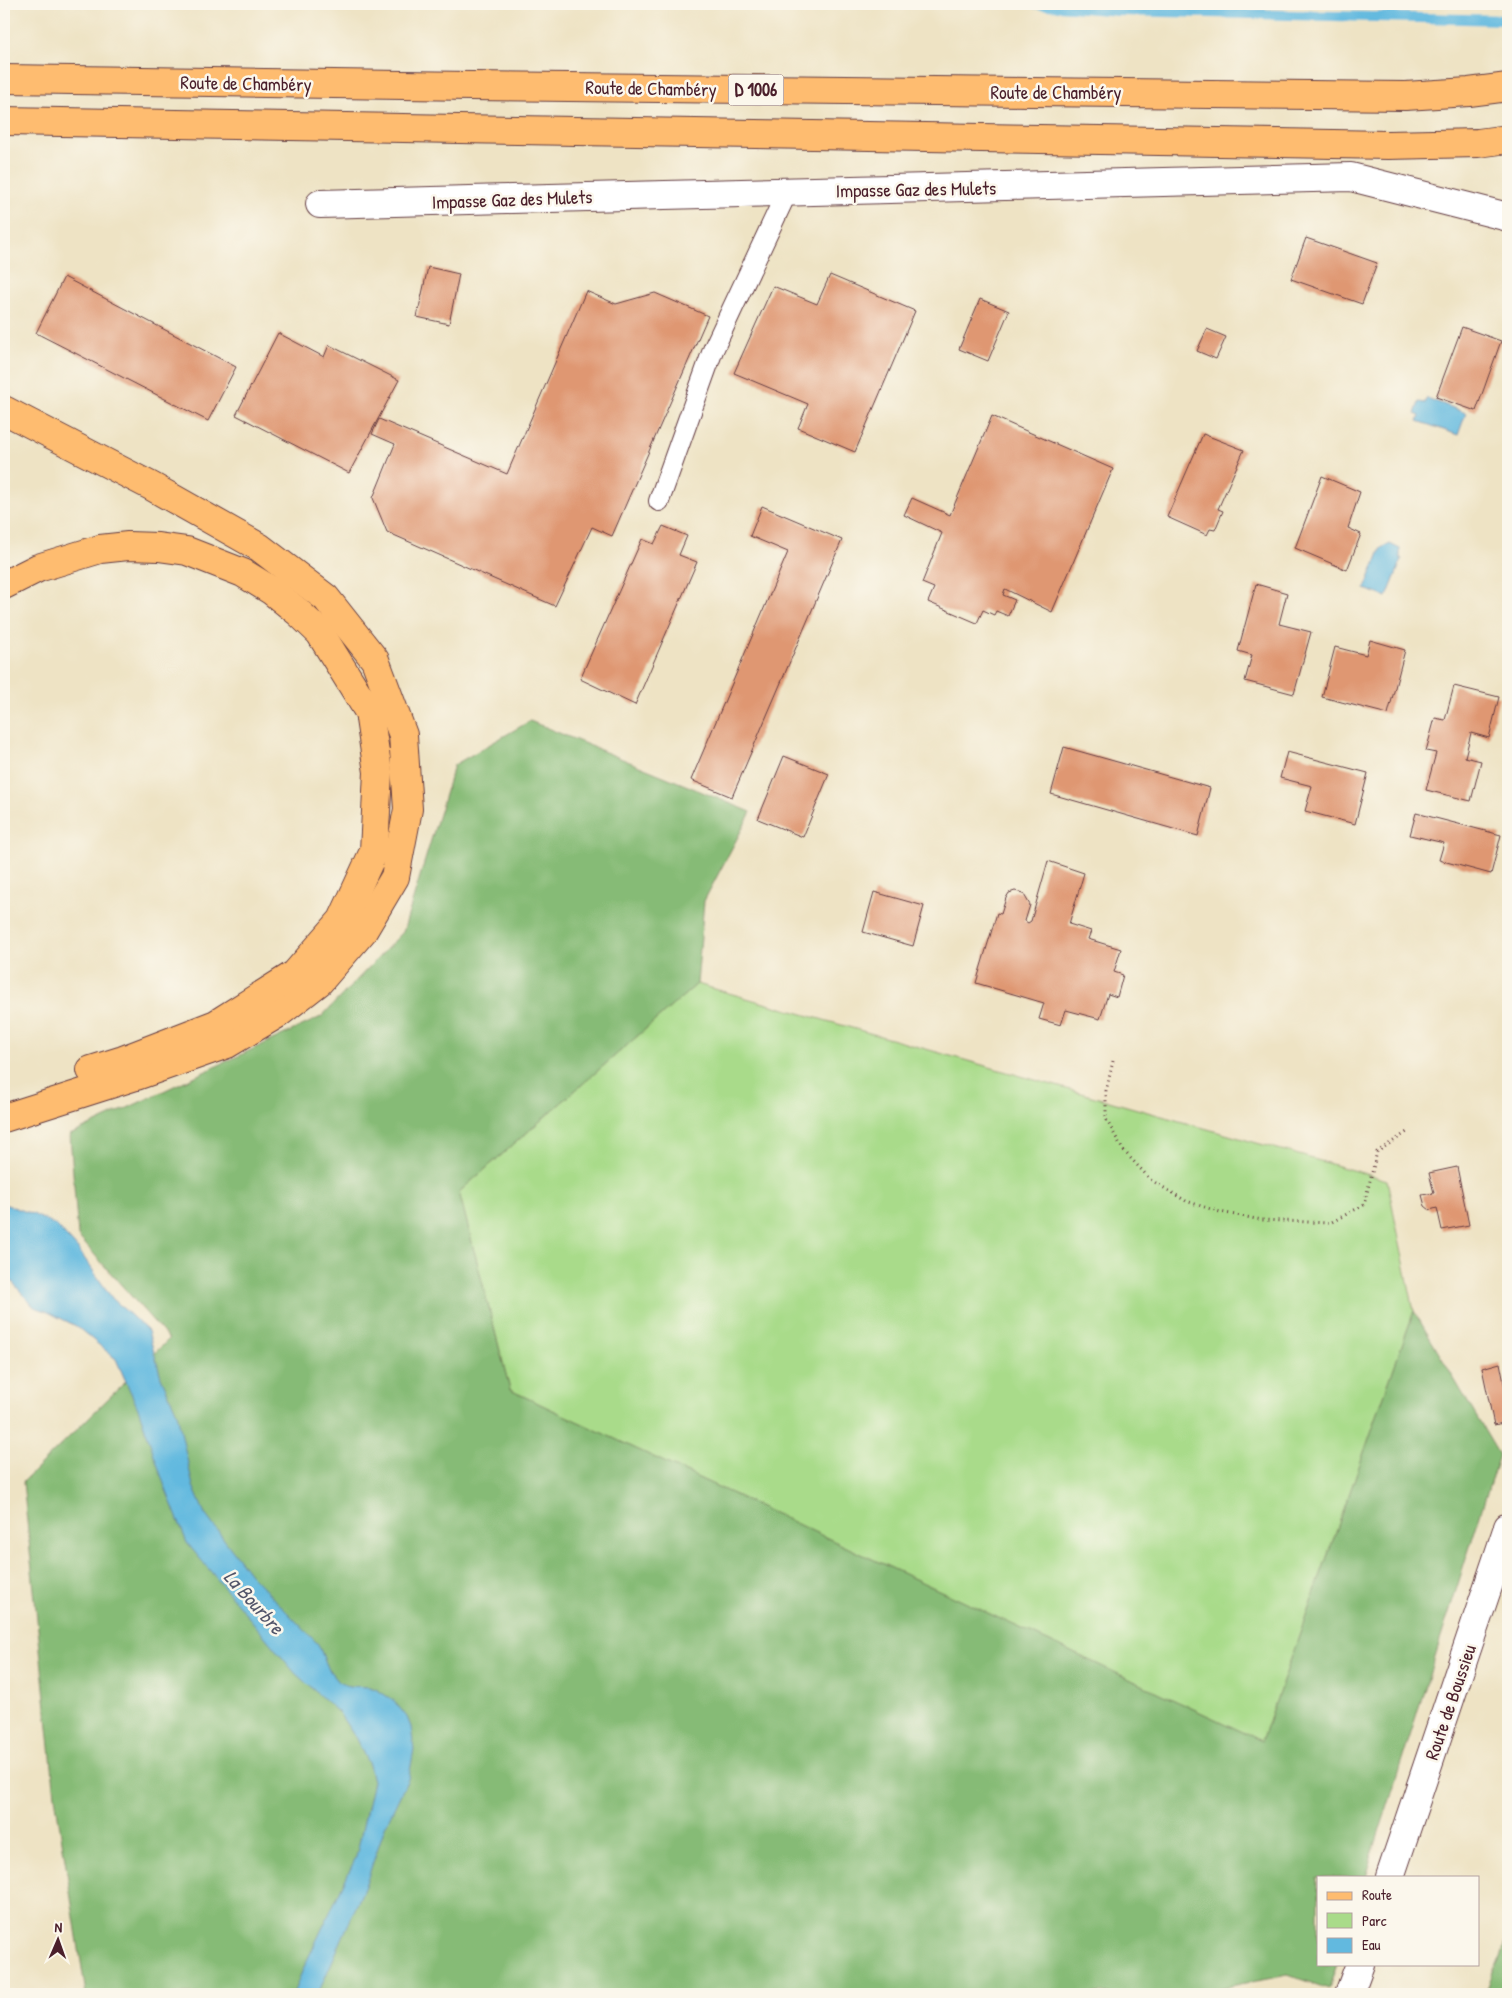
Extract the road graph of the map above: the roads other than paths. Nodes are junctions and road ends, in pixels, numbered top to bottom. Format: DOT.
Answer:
graph roads {
  1 [pos="4,79"];
  2 [pos="1508,87"];
  3 [pos="4,121"];
  4 [pos="1508,139"];
  5 [pos="787,192"];
  6 [pos="320,204"];
  7 [pos="1508,217"];
  8 [pos="4,410"];
  9 [pos="659,501"];
  10 [pos="4,585"];
  11 [pos="6,1110"];
  12 [pos="1508,1527"];
  13 [pos="1390,1876"];
  14 [pos="1359,1966"];
  15 [pos="1350,1994"];
  1 -- 2 [label="main road, Route de Chambéry / D 1006"];
  3 -- 4 [label="main road, D 1006"];
  5 -- 6 [label="street, Impasse Gaz des Mulets"];
  5 -- 7 [label="street, Impasse Gaz des Mulets"];
  5 -- 9 [label="lane"];
  8 -- 11 [label="main road"];
  10 -- 11 [label="main road"];
  12 -- 13 [label="street, Route de Boussieu"];
  14 -- 15 [label="street"];
}
